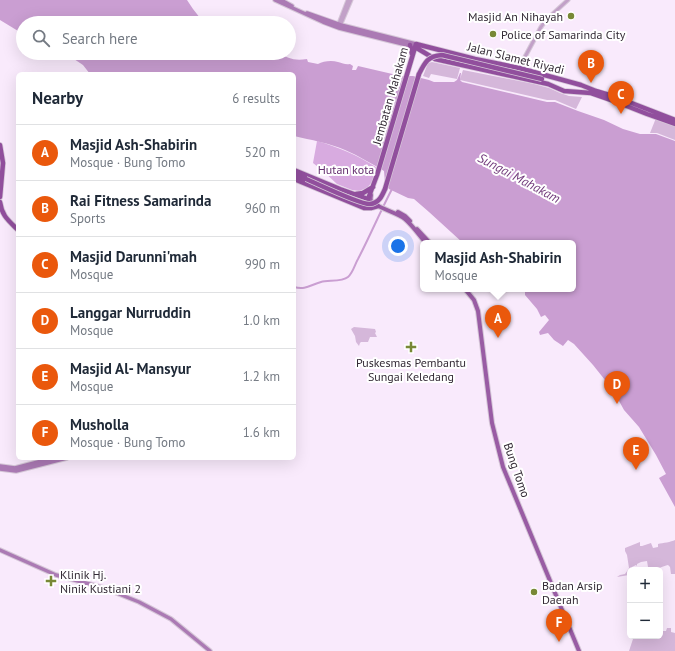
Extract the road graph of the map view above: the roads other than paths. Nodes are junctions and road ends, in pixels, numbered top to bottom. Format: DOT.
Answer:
graph roads {
  1 [pos="275,0"];
  2 [pos="281,0"];
  3 [pos="350,0"];
  4 [pos="568,0"];
  5 [pos="339,26"];
  6 [pos="415,45"];
  7 [pos="476,59"];
  8 [pos="519,68"];
  9 [pos="502,74"];
  10 [pos="566,81"];
  11 [pos="559,89"];
  12 [pos="648,112"];
  13 [pos="675,120"];
  14 [pos="675,124"];
  15 [pos="0,145"];
  16 [pos="0,156"];
  17 [pos="296,171"];
  18 [pos="0,173"];
  19 [pos="296,176"];
  20 [pos="296,180"];
  21 [pos="372,190"];
  22 [pos="354,194"];
  23 [pos="0,197"];
  24 [pos="370,199"];
  25 [pos="0,202"];
  26 [pos="378,206"];
  27 [pos="0,211"];
  28 [pos="16,229"];
  29 [pos="16,229"];
  30 [pos="424,240"];
  31 [pos="427,240"];
  32 [pos="467,292"];
  33 [pos="470,292"];
  34 [pos="495,434"];
  35 [pos="45,460"];
  36 [pos="59,460"];
  37 [pos="0,466"];
  38 [pos="0,469"];
  39 [pos="0,551"];
  40 [pos="210,651"];
  41 [pos="580,651"];
  1 -- 5 [label="main road"];
  2 -- 5 [label="main road"];
  3 -- 5 [label="street"];
  4 -- 8 [label="street"];
  5 -- 6 [label="main road"];
  6 -- 7 [label="highway, Jalan Slamet Riyadi"];
  6 -- 9 [label="highway, Jalan Slamet Riyadi"];
  6 -- 21 [label="highway, Jembatan Mahakam"];
  7 -- 8 [label="highway, Jalan Slamet Riyadi"];
  7 -- 9 [label="highway"];
  8 -- 10 [label="highway, Jalan Slamet Riyadi"];
  9 -- 11 [label="highway, Jalan Slamet Riyadi"];
  10 -- 11 [label="highway"];
  10 -- 12 [label="highway, Jalan Slamet Riyadi"];
  11 -- 12 [label="highway, Jalan Slamet Riyadi"];
  11 -- 19 [label="highway, Jalan Slamet Riyadi, bridge"];
  12 -- 13 [label="highway, Jalan Slamet Riyadi"];
  12 -- 14 [label="highway, Jalan Slamet Riyadi"];
  15 -- 23 [label="highway"];
  16 -- 18 [label="highway"];
  17 -- 22 [label="highway"];
  20 -- 26 [label="highway"];
  21 -- 22 [label="highway"];
  21 -- 24 [label="highway, Jembatan Mahakam"];
  22 -- 24 [label="highway"];
  24 -- 26 [label="main road"];
  24 -- 31 [label="main road"];
  25 -- 28 [label="highway"];
  26 -- 30 [label="main road"];
  27 -- 29 [label="highway"];
  32 -- 34 [label="main road, Bung Tomo"];
  33 -- 34 [label="main road, Bung Tomo"];
  34 -- 41 [label="main road, Bung Tomo"];
  35 -- 37 [label="main road"];
  36 -- 38 [label="main road"];
  39 -- 40 [label="main road"];
}
